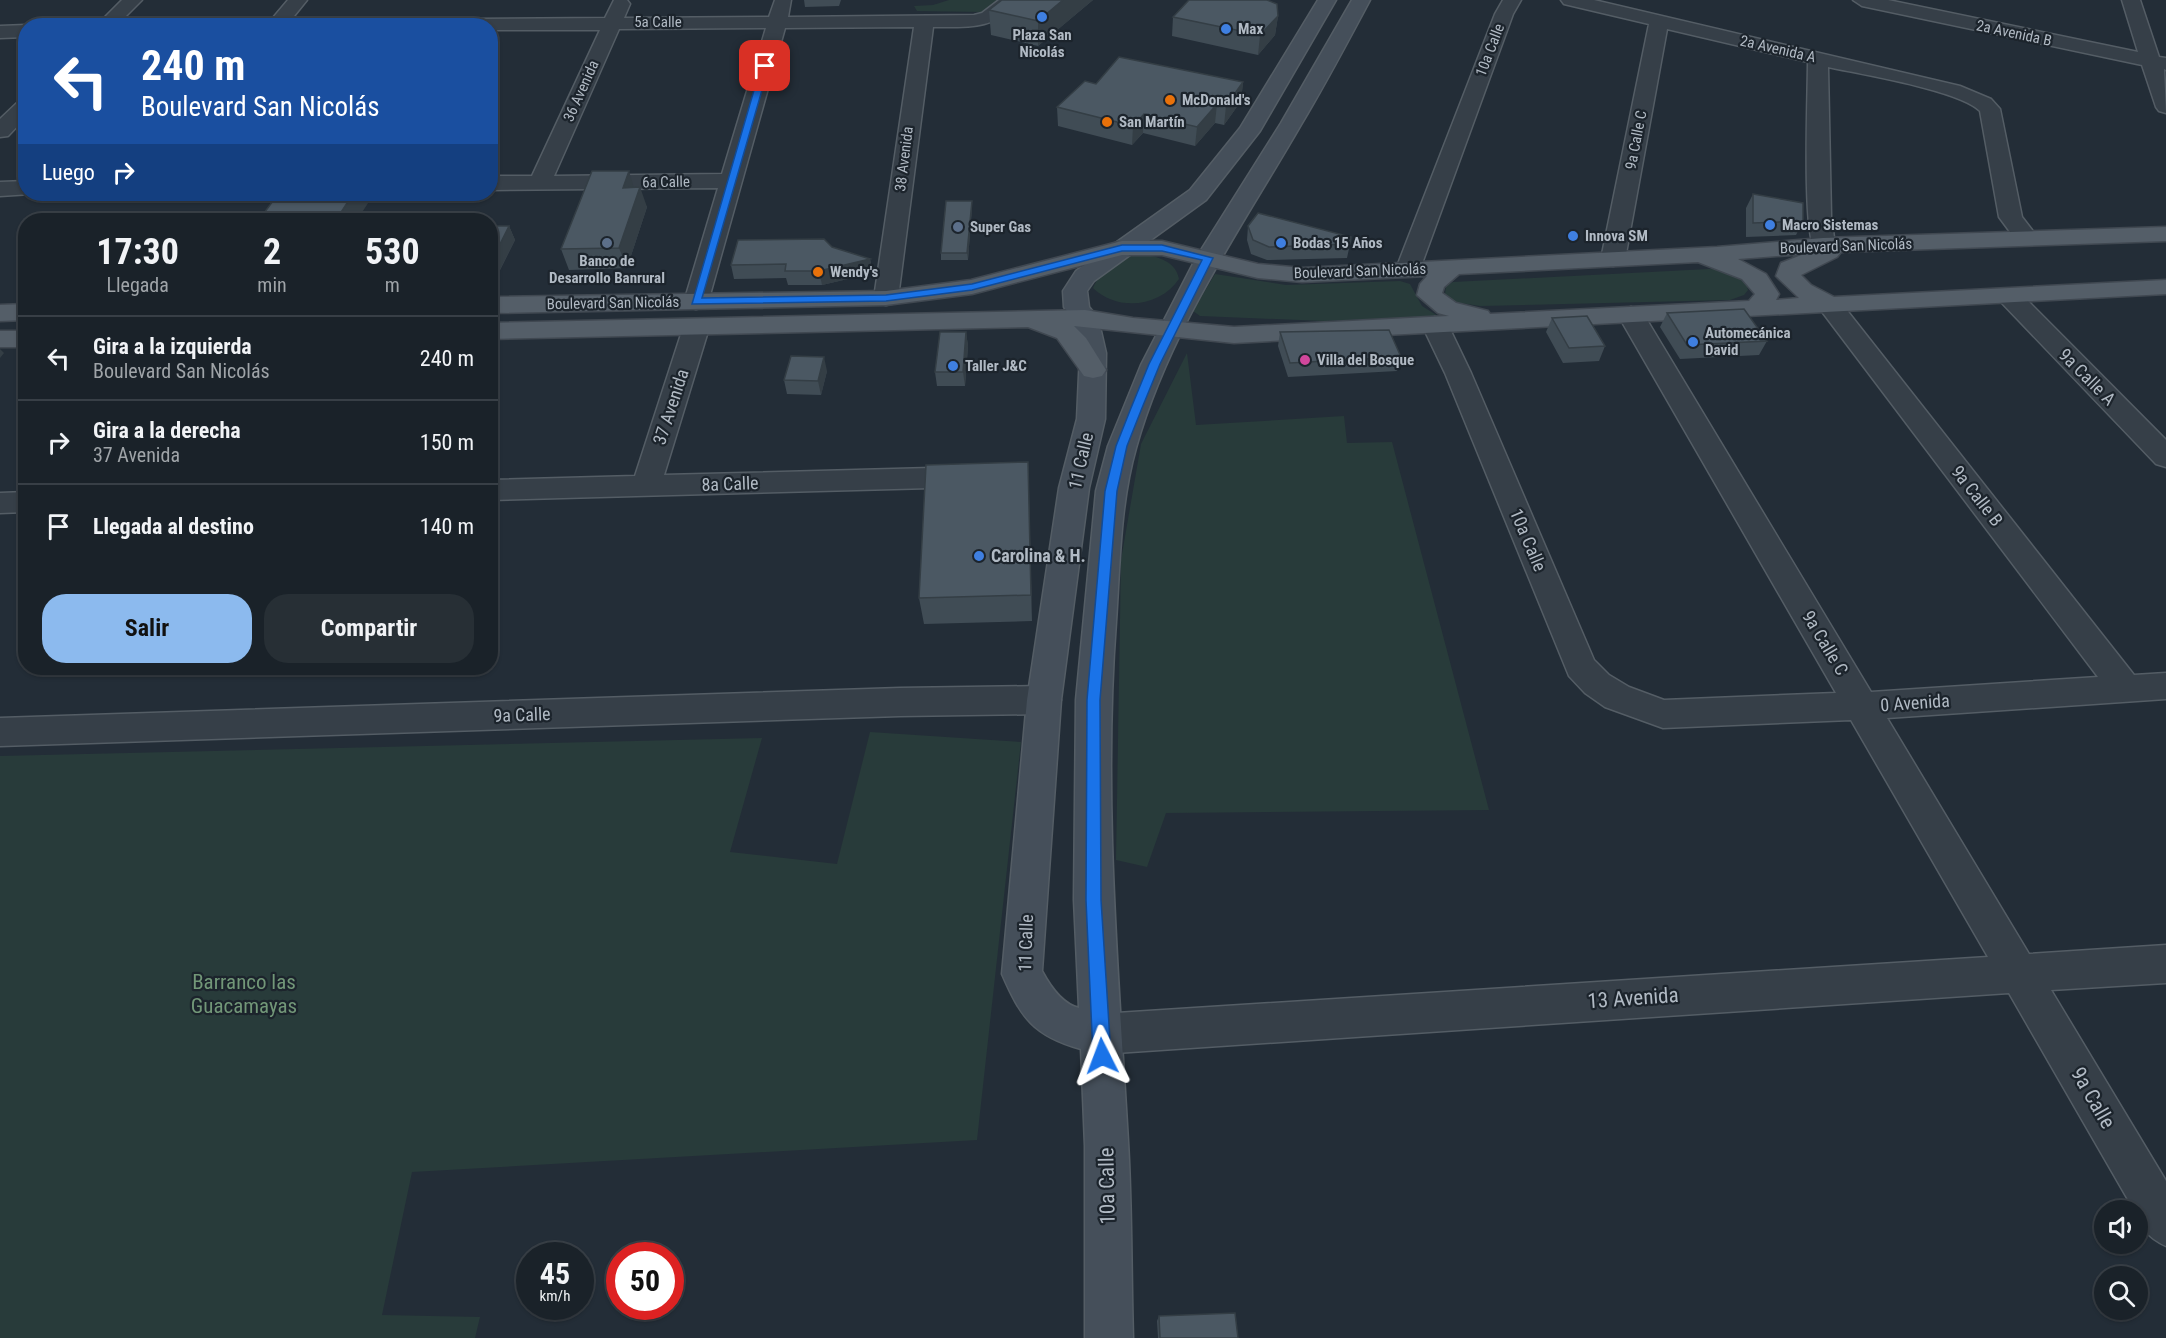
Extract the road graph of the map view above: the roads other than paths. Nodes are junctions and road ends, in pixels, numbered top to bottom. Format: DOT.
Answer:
graph roads {
  1 [pos="133,0"];
  2 [pos="298,0"];
  3 [pos="623,0"];
  4 [pos="784,0"];
  5 [pos="1010,0"];
  6 [pos="1327,0"];
  7 [pos="1361,0"];
  8 [pos="1512,0"];
  9 [pos="1570,0"];
  10 [pos="1862,0"];
  11 [pos="2131,0"];
  12 [pos="900,3"];
  13 [pos="930,12"];
  14 [pos="114,18"];
  15 [pos="282,18"];
  16 [pos="498,20"];
  17 [pos="778,21"];
  18 [pos="1659,21"];
  19 [pos="612,22"];
  20 [pos="18,31"];
  21 [pos="0,32"];
  22 [pos="1818,58"];
  23 [pos="2158,62"];
  24 [pos="2166,107"];
  25 [pos="18,113"];
  26 [pos="0,131"];
  27 [pos="733,181"];
  28 [pos="498,183"];
  29 [pos="540,183"];
  30 [pos="18,188"];
  31 [pos="0,189"];
  32 [pos="2166,234"];
  33 [pos="2027,239"];
  34 [pos="1823,245"];
  35 [pos="1851,245"];
  36 [pos="1122,248"];
  37 [pos="1694,255"];
  38 [pos="1208,258"];
  39 [pos="1613,259"];
  40 [pos="1453,267"];
  41 [pos="1408,269"];
  42 [pos="2166,287"];
  43 [pos="2009,296"];
  44 [pos="886,298"];
  45 [pos="1829,304"];
  46 [pos="498,305"];
  47 [pos="1756,308"];
  48 [pos="18,312"];
  49 [pos="0,313"];
  50 [pos="696,315"];
  51 [pos="1631,315"];
  52 [pos="1086,318"];
  53 [pos="1000,320"];
  54 [pos="1503,322"];
  55 [pos="1435,325"];
  56 [pos="498,330"];
  57 [pos="1173,330"];
  58 [pos="0,339"];
  59 [pos="18,339"];
  60 [pos="1093,370"];
  61 [pos="2166,456"];
  62 [pos="969,477"];
  63 [pos="646,486"];
  64 [pos="498,490"];
  65 [pos="18,502"];
  66 [pos="0,503"];
  67 [pos="2166,686"];
  68 [pos="2125,688"];
  69 [pos="1044,700"];
  70 [pos="1863,706"];
  71 [pos="1663,714"];
  72 [pos="0,732"];
  73 [pos="2166,964"];
  74 [pos="2020,972"];
  75 [pos="1101,1034"];
  76 [pos="2166,1223"];
  77 [pos="1109,1338"];
  1 -- 14 [label="street"];
  2 -- 15 [label="street"];
  3 -- 19 [label="street, 36 Avenida"];
  4 -- 17 [label="street, 37 Avenida"];
  5 -- 13 [label="street, 5a Calle"];
  6 -- 36 [label="main road, 11 Calle"];
  7 -- 38 [label="main road, 11 Calle"];
  8 -- 41 [label="street, 10a Calle"];
  9 -- 18 [label="street, 2a Avenida A"];
  10 -- 23 [label="street, 2a Avenida B"];
  11 -- 23 [label="street"];
  12 -- 13 [label="street"];
  13 -- 17 [label="street, 5a Calle"];
  13 -- 44 [label="street, 38 Avenida"];
  16 -- 19 [label="street, 5a Calle"];
  17 -- 19 [label="street, 5a Calle"];
  17 -- 27 [label="street, 37 Avenida"];
  18 -- 22 [label="street, 2a Avenida A"];
  18 -- 39 [label="street, 9a Calle C"];
  19 -- 29 [label="street, 36 Avenida"];
  20 -- 21 [label="street"];
  22 -- 33 [label="street, 2a Avenida A"];
  22 -- 34 [label="street"];
  23 -- 24 [label="street"];
  25 -- 26 [label="street"];
  27 -- 29 [label="street, 6a Calle"];
  27 -- 50 [label="street, 37 Avenida"];
  28 -- 29 [label="street, 6a Calle"];
  30 -- 31 [label="street"];
  32 -- 33 [label="main road, Boulevard San Nicolás"];
  33 -- 35 [label="main road, Boulevard San Nicolás"];
  34 -- 35 [label="main road, Boulevard San Nicolás"];
  34 -- 37 [label="main road, Boulevard San Nicolás"];
  35 -- 45 [label="main road"];
  36 -- 38 [label="main road, Boulevard San Nicolás"];
  36 -- 44 [label="main road, Boulevard San Nicolás"];
  36 -- 52 [label="main road, 11 Calle"];
  37 -- 39 [label="main road, Boulevard San Nicolás"];
  37 -- 47 [label="main road"];
  38 -- 41 [label="main road, Boulevard San Nicolás"];
  38 -- 57 [label="main road, 11 Calle"];
  39 -- 40 [label="main road, Boulevard San Nicolás"];
  40 -- 41 [label="main road, Boulevard San Nicolás"];
  40 -- 54 [label="main road"];
  42 -- 43 [label="main road, Boulevard San Nicolás"];
  43 -- 45 [label="main road, Boulevard San Nicolás"];
  43 -- 61 [label="street, 9a Calle A"];
  44 -- 50 [label="main road, Boulevard San Nicolás"];
  45 -- 47 [label="main road, Boulevard San Nicolás"];
  45 -- 68 [label="street, 9a Calle B"];
  46 -- 50 [label="main road, Boulevard San Nicolás"];
  47 -- 51 [label="main road, Boulevard San Nicolás"];
  48 -- 49 [label="main road"];
  50 -- 53 [label="main road, Boulevard San Nicolás"];
  50 -- 56 [label="main road, Boulevard San Nicolás"];
  50 -- 63 [label="street, 37 Avenida"];
  51 -- 54 [label="main road, Boulevard San Nicolás"];
  51 -- 70 [label="street, 9a Calle C"];
  52 -- 53 [label="main road, Boulevard San Nicolás"];
  52 -- 57 [label="main road, Boulevard San Nicolás"];
  52 -- 60 [label="main road, 11 Calle"];
  53 -- 60 [label="main road"];
  54 -- 55 [label="main road, Boulevard San Nicolás"];
  55 -- 57 [label="main road, Boulevard San Nicolás"];
  55 -- 71 [label="street, 10a Calle"];
  57 -- 75 [label="main road, 11 Calle"];
  58 -- 59 [label="main road"];
  60 -- 69 [label="main road, 11 Calle"];
  62 -- 63 [label="street, 8a Calle"];
  63 -- 64 [label="street, 8a Calle"];
  65 -- 66 [label="street"];
  67 -- 68 [label="street, 0 Avenida"];
  68 -- 70 [label="street, 0 Avenida"];
  69 -- 72 [label="street, 9a Calle"];
  69 -- 75 [label="main road, 11 Calle"];
  70 -- 71 [label="street, 0 Avenida"];
  70 -- 74 [label="street, 9a Calle C"];
  73 -- 74 [label="street, 13 Avenida"];
  74 -- 75 [label="street, 13 Avenida"];
  74 -- 76 [label="street, 9a Calle"];
  75 -- 77 [label="main road, 10a Calle"];
}
